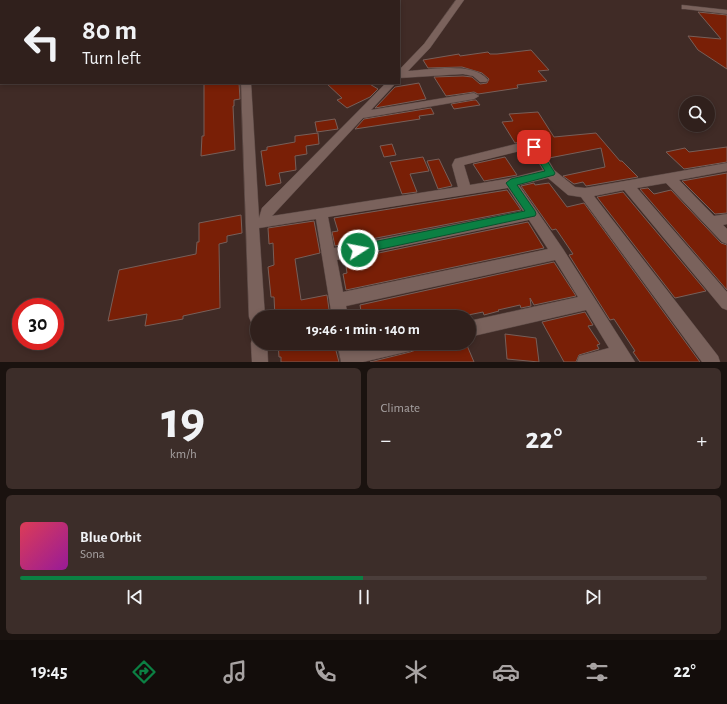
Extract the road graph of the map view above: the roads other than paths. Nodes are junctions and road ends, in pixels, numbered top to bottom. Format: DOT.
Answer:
graph roads {
  1 [pos="460,0"];
  2 [pos="685,7"];
  3 [pos="724,12"];
  4 [pos="727,20"];
  5 [pos="400,73"];
  6 [pos="400,74"];
  7 [pos="483,80"];
  8 [pos="246,84"];
  9 [pos="385,85"];
  10 [pos="474,96"];
  11 [pos="361,115"];
  12 [pos="727,166"];
  13 [pos="550,173"];
  14 [pos="669,178"];
  15 [pos="511,183"];
  16 [pos="627,185"];
  17 [pos="465,190"];
  18 [pos="585,193"];
  19 [pos="321,214"];
  20 [pos="532,214"];
  21 [pos="727,218"];
  22 [pos="711,222"];
  23 [pos="259,223"];
  24 [pos="727,238"];
  25 [pos="558,253"];
  26 [pos="329,255"];
  27 [pos="337,302"];
  28 [pos="589,302"];
  29 [pos="727,303"];
  30 [pos="258,310"];
  31 [pos="339,310"];
  32 [pos="476,327"];
  33 [pos="259,350"];
  34 [pos="370,350"];
  35 [pos="347,354"];
  36 [pos="624,357"];
  37 [pos="260,362"];
  38 [pos="585,362"];
  39 [pos="712,362"];
  1 -- 5 [label="street"];
  2 -- 3 [label="street"];
  3 -- 4 [label="street"];
  6 -- 7 [label="street"];
  8 -- 23 [label="street"];
  9 -- 11 [label="street"];
  10 -- 11 [label="street"];
  11 -- 23 [label="street"];
  12 -- 14 [label="street"];
  13 -- 15 [label="street"];
  13 -- 17 [label="street"];
  13 -- 18 [label="street"];
  14 -- 16 [label="street"];
  14 -- 22 [label="street"];
  15 -- 17 [label="street"];
  15 -- 20 [label="street"];
  16 -- 18 [label="street"];
  16 -- 29 [label="street"];
  17 -- 19 [label="street"];
  18 -- 39 [label="street"];
  19 -- 23 [label="street"];
  19 -- 26 [label="street"];
  20 -- 25 [label="street"];
  20 -- 26 [label="street"];
  21 -- 22 [label="street"];
  22 -- 24 [label="street"];
  23 -- 30 [label="street"];
  25 -- 27 [label="street"];
  25 -- 28 [label="street"];
  26 -- 27 [label="street"];
  27 -- 31 [label="street"];
  28 -- 32 [label="street"];
  28 -- 36 [label="street"];
  33 -- 37 [label="street"];
  34 -- 35 [label="street"];
  36 -- 38 [label="street"];
}
